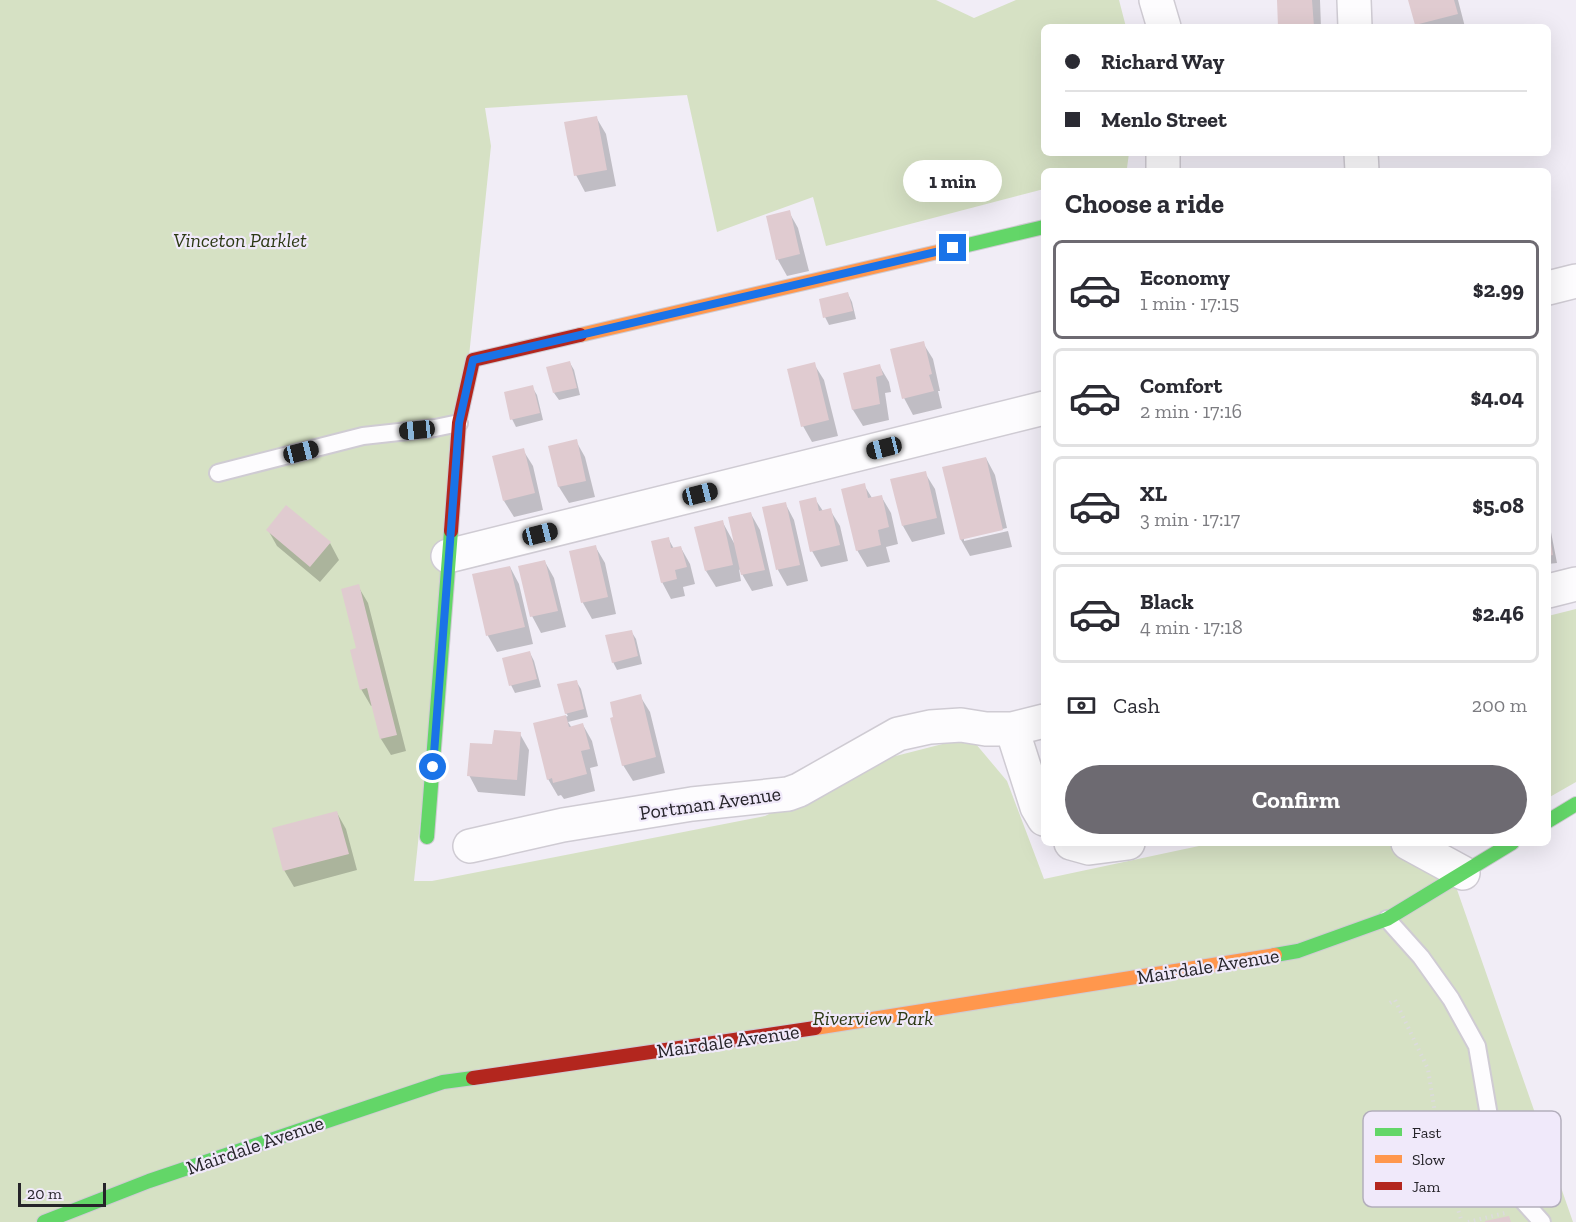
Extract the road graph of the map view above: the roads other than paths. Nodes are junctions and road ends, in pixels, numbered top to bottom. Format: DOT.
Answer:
graph roads {
  1 [pos="1156,0"];
  2 [pos="1354,0"];
  3 [pos="1163,24"];
  4 [pos="1355,24"];
  5 [pos="1041,228"];
  6 [pos="1576,281"];
  7 [pos="1551,287"];
  8 [pos="1041,409"];
  9 [pos="459,423"];
  10 [pos="218,473"];
  11 [pos="448,556"];
  12 [pos="1576,584"];
  13 [pos="1551,590"];
  14 [pos="1041,723"];
  15 [pos="1012,729"];
  16 [pos="1576,804"];
  17 [pos="1041,814"];
  18 [pos="1551,819"];
  19 [pos="427,837"];
  20 [pos="470,846"];
  21 [pos="1082,846"];
  22 [pos="1105,846"];
  23 [pos="1414,846"];
  24 [pos="1507,846"];
  25 [pos="1463,873"];
  26 [pos="1387,919"];
  27 [pos="1489,1111"];
  28 [pos="1529,1207"];
  29 [pos="44,1222"];
  30 [pos="1542,1222"];
  1 -- 3 [label="street"];
  2 -- 4 [label="street"];
  5 -- 9 [label="street"];
  6 -- 7 [label="street"];
  8 -- 11 [label="street"];
  9 -- 10 [label="lane"];
  9 -- 11 [label="street"];
  11 -- 19 [label="street"];
  12 -- 13 [label="street"];
  14 -- 15 [label="street, Portman Avenue"];
  15 -- 17 [label="street"];
  15 -- 20 [label="street, Portman Avenue"];
  16 -- 18 [label="street"];
  21 -- 22 [label="street"];
  23 -- 25 [label="street"];
  24 -- 25 [label="street, Mairdale Avenue"];
  25 -- 26 [label="street, Mairdale Avenue"];
  26 -- 27 [label="lane"];
  26 -- 29 [label="street, Mairdale Avenue"];
  28 -- 30 [label="lane"];
}
